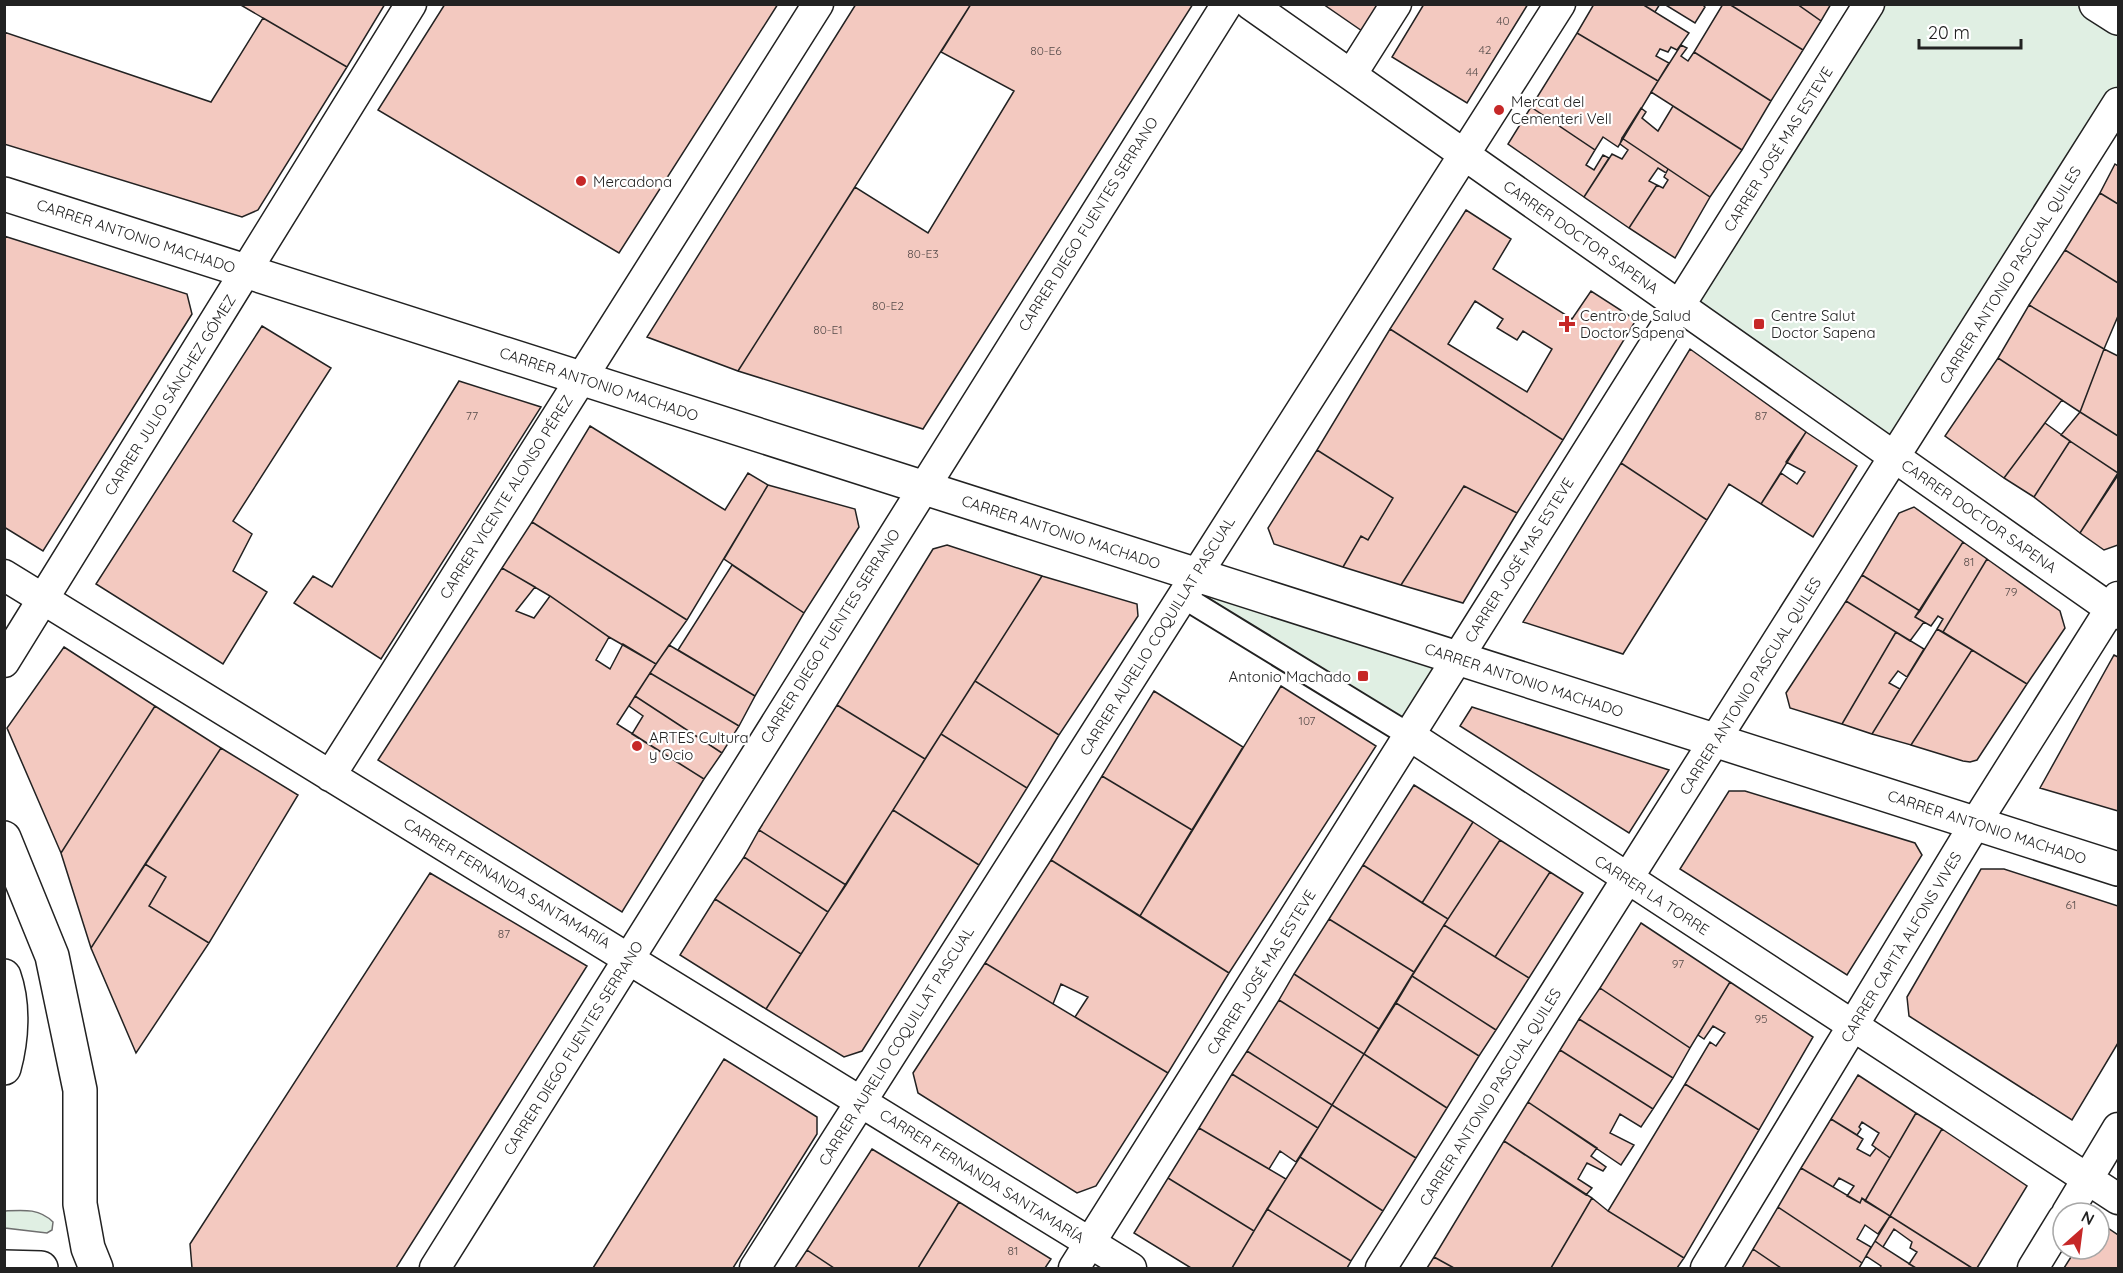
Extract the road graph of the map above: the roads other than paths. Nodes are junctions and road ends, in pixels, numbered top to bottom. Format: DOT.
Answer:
graph roads {
  1 [pos="411,4"];
  2 [pos="818,4"];
  3 [pos="1227,4"];
  4 [pos="1250,4"];
  5 [pos="1396,4"];
  6 [pos="1560,4"];
  7 [pos="1869,4"];
  8 [pos="2096,4"];
  9 [pos="2118,18"];
  10 [pos="1351,75"];
  11 [pos="2118,103"];
  12 [pos="1464,155"];
  13 [pos="4,194"];
  14 [pos="246,271"];
  15 [pos="1679,305"];
  16 [pos="581,378"];
  17 [pos="1895,457"];
  18 [pos="922,488"];
  19 [pos="4,575"];
  20 [pos="1189,586"];
  21 [pos="43,600"];
  22 [pos="2116,607"];
  23 [pos="1457,658"];
  24 [pos="4,662"];
  25 [pos="1409,735"];
  26 [pos="1715,741"];
  27 [pos="330,776"];
  28 [pos="1976,824"];
  29 [pos="4,838"];
  30 [pos="2118,869"];
  31 [pos="1628,879"];
  32 [pos="629,958"];
  33 [pos="4,976"];
  34 [pos="1853,1026"];
  35 [pos="4,1068"];
  36 [pos="861,1101"];
  37 [pos="2118,1128"];
  38 [pos="2088,1179"];
  39 [pos="2118,1199"];
  40 [pos="2074,1201"];
  41 [pos="2051,1239"];
  42 [pos="1090,1244"];
  43 [pos="4,1267"];
  44 [pos="436,1268"];
  45 [pos="41,1269"];
  46 [pos="96,1269"];
  47 [pos="755,1269"];
  48 [pos="1074,1269"];
  49 [pos="1131,1269"];
  50 [pos="1381,1269"];
  51 [pos="1706,1269"];
  52 [pos="2033,1269"];
  1 -- 14 [label="street, CARRER JULIO SÁNCHEZ GÓMEZ"];
  2 -- 16 [label="street, CARRER VICENTE ALONSO PÉREZ"];
  3 -- 18 [label="street, CARRER DIEGO FUENTES SERRANO"];
  4 -- 10 [label="street, CARRER DOCTOR SAPENA"];
  5 -- 10 [label="street"];
  6 -- 12 [label="street, CARRER AURELIO COQUILLAT PASCUAL"];
  7 -- 15 [label="street, CARRER JOSÉ MAS ESTEVE"];
  8 -- 9 [label="main road"];
  10 -- 12 [label="street, CARRER DOCTOR SAPENA"];
  11 -- 17 [label="street, CARRER ANTONIO PASCUAL QUILES"];
  12 -- 15 [label="street, CARRER DOCTOR SAPENA"];
  12 -- 20 [label="street, CARRER AURELIO COQUILLAT PASCUAL"];
  13 -- 14 [label="main road, CARRER ANTONIO MACHADO"];
  14 -- 16 [label="main road, CARRER ANTONIO MACHADO"];
  14 -- 21 [label="street, CARRER JULIO SÁNCHEZ GÓMEZ"];
  15 -- 17 [label="street, CARRER DOCTOR SAPENA"];
  15 -- 23 [label="street, CARRER JOSÉ MAS ESTEVE"];
  16 -- 18 [label="main road, CARRER ANTONIO MACHADO"];
  16 -- 27 [label="street, CARRER VICENTE ALONSO PÉREZ"];
  17 -- 22 [label="street, CARRER DOCTOR SAPENA"];
  17 -- 26 [label="street, CARRER ANTONIO PASCUAL QUILES"];
  18 -- 20 [label="main road, CARRER ANTONIO MACHADO"];
  18 -- 32 [label="street, CARRER DIEGO FUENTES SERRANO"];
  19 -- 21 [label="street, CARRER FERNANDA SANTAMARÍA"];
  20 -- 23 [label="main road, CARRER ANTONIO MACHADO"];
  20 -- 25 [label="street, CARRER LA TORRE"];
  20 -- 36 [label="street, CARRER AURELIO COQUILLAT PASCUAL"];
  21 -- 24 [label="street, CARRER JULIO SÁNCHEZ GÓMEZ"];
  21 -- 27 [label="street, CARRER FERNANDA SANTAMARÍA"];
  22 -- 28 [label="street, CARRER CAPITÀ ALFONS VIVES"];
  23 -- 25 [label="street, CARRER JOSÉ MAS ESTEVE"];
  23 -- 26 [label="main road, CARRER ANTONIO MACHADO"];
  25 -- 31 [label="street, CARRER LA TORRE"];
  25 -- 42 [label="street, CARRER JOSÉ MAS ESTEVE"];
  26 -- 28 [label="main road, CARRER ANTONIO MACHADO"];
  26 -- 31 [label="street, CARRER ANTONIO PASCUAL QUILES"];
  27 -- 32 [label="street, CARRER FERNANDA SANTAMARÍA"];
  28 -- 30 [label="main road, CARRER ANTONIO MACHADO"];
  28 -- 34 [label="street, CARRER CAPITÀ ALFONS VIVES"];
  29 -- 46 [label="main road"];
  31 -- 34 [label="street, CARRER LA TORRE"];
  31 -- 50 [label="street, CARRER ANTONIO PASCUAL QUILES"];
  32 -- 36 [label="street, CARRER FERNANDA SANTAMARÍA"];
  32 -- 44 [label="street, CARRER DIEGO FUENTES SERRANO"];
  33 -- 35 [label="main road"];
  34 -- 38 [label="street, CARRER LA TORRE"];
  34 -- 51 [label="street, CARRER CAPITÀ ALFONS VIVES"];
  36 -- 42 [label="street, CARRER FERNANDA SANTAMARÍA"];
  36 -- 47 [label="street, CARRER AURELIO COQUILLAT PASCUAL"];
  37 -- 38 [label="street"];
  38 -- 39 [label="street, CARRER LA TORRE"];
  38 -- 40 [label="street"];
  41 -- 52 [label="street"];
  42 -- 48 [label="street, CARRER JOSÉ MAS ESTEVE"];
  42 -- 49 [label="street, CARRER FERNANDA SANTAMARÍA"];
  43 -- 45 [label="main road"];
}
